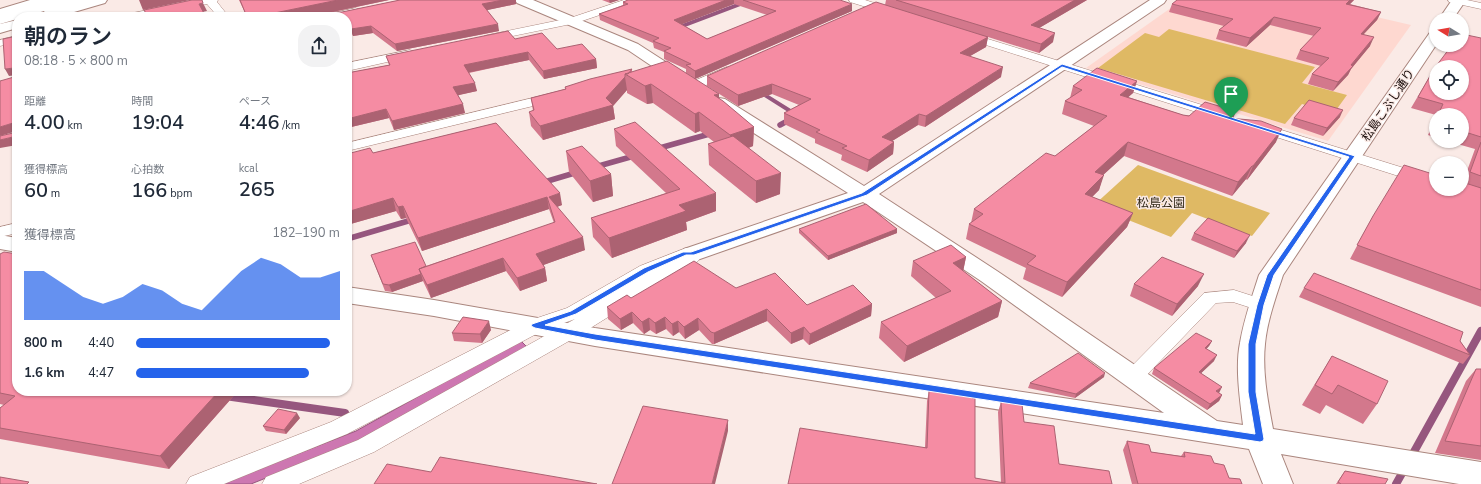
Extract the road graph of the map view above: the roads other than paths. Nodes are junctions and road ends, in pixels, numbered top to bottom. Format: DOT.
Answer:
graph roads {
  1 [pos="45,0"];
  2 [pos="51,0"];
  3 [pos="65,0"];
  4 [pos="81,0"];
  5 [pos="88,0"];
  6 [pos="100,0"];
  7 [pos="210,0"];
  8 [pos="522,0"];
  9 [pos="634,0"];
  10 [pos="854,0"];
  11 [pos="886,0"];
  12 [pos="1159,0"];
  13 [pos="1457,0"];
  14 [pos="874,6"];
  15 [pos="1481,6"];
  16 [pos="366,9"];
  17 [pos="26,12"];
  18 [pos="42,12"];
  19 [pos="48,12"];
  20 [pos="59,12"];
  21 [pos="152,12"];
  22 [pos="220,12"];
  23 [pos="352,12"];
  24 [pos="1450,12"];
  25 [pos="860,13"];
  26 [pos="0,14"];
  27 [pos="903,15"];
  28 [pos="12,16"];
  29 [pos="0,20"];
  30 [pos="572,21"];
  31 [pos="12,22"];
  32 [pos="12,25"];
  33 [pos="0,26"];
  34 [pos="0,29"];
  35 [pos="954,31"];
  36 [pos="12,40"];
  37 [pos="479,40"];
  38 [pos="0,43"];
  39 [pos="1429,44"];
  40 [pos="425,51"];
  41 [pos="1062,65"];
  42 [pos="352,66"];
  43 [pos="736,67"];
  44 [pos="693,86"];
  45 [pos="568,94"];
  46 [pos="1231,118"];
  47 [pos="1246,123"];
  48 [pos="352,146"];
  49 [pos="1352,156"];
  50 [pos="1429,180"];
  51 [pos="864,194"];
  52 [pos="12,229"];
  53 [pos="0,232"];
  54 [pos="0,242"];
  55 [pos="12,244"];
  56 [pos="692,254"];
  57 [pos="352,296"];
  58 [pos="1261,305"];
  59 [pos="535,326"];
  60 [pos="569,332"];
  61 [pos="1133,377"];
  62 [pos="1210,431"];
  63 [pos="1260,439"];
  64 [pos="1481,475"];
  65 [pos="198,484"];
  66 [pos="274,484"];
  67 [pos="1278,484"];
  1 -- 26 [label="main road"];
  2 -- 26 [label="main road"];
  3 -- 17 [label="main road"];
  4 -- 18 [label="main road"];
  5 -- 19 [label="main road"];
  6 -- 20 [label="main road"];
  7 -- 21 [label="street"];
  7 -- 22 [label="street"];
  8 -- 30 [label="main road"];
  9 -- 30 [label="street"];
  10 -- 14 [label="street"];
  11 -- 14 [label="street"];
  12 -- 41 [label="main road"];
  13 -- 15 [label="street"];
  13 -- 24 [label="main road"];
  14 -- 25 [label="street"];
  14 -- 27 [label="street"];
  16 -- 23 [label="street"];
  28 -- 29 [label="main road"];
  30 -- 37 [label="street"];
  30 -- 44 [label="main road"];
  31 -- 33 [label="main road"];
  32 -- 34 [label="main road"];
  35 -- 41 [label="street"];
  36 -- 38 [label="street"];
  39 -- 49 [label="main road, 松島こぶし通り"];
  40 -- 42 [label="street"];
  41 -- 46 [label="street"];
  41 -- 51 [label="main road"];
  43 -- 44 [label="street"];
  44 -- 51 [label="main road"];
  45 -- 48 [label="street"];
  47 -- 49 [label="street"];
  49 -- 50 [label="street"];
  49 -- 58 [label="main road, 松島こぶし通り"];
  51 -- 56 [label="main road"];
  51 -- 61 [label="main road"];
  52 -- 53 [label="street"];
  54 -- 55 [label="main road"];
  56 -- 59 [label="street"];
  56 -- 60 [label="street"];
  57 -- 59 [label="main road"];
  58 -- 61 [label="street"];
  58 -- 63 [label="main road, 松島こぶし通り"];
  59 -- 60 [label="main road"];
  59 -- 65 [label="street"];
  60 -- 62 [label="main road"];
  60 -- 66 [label="street"];
  61 -- 62 [label="main road"];
  62 -- 63 [label="main road"];
  63 -- 64 [label="main road"];
  63 -- 67 [label="main road, 松島こぶし通り"];
}
